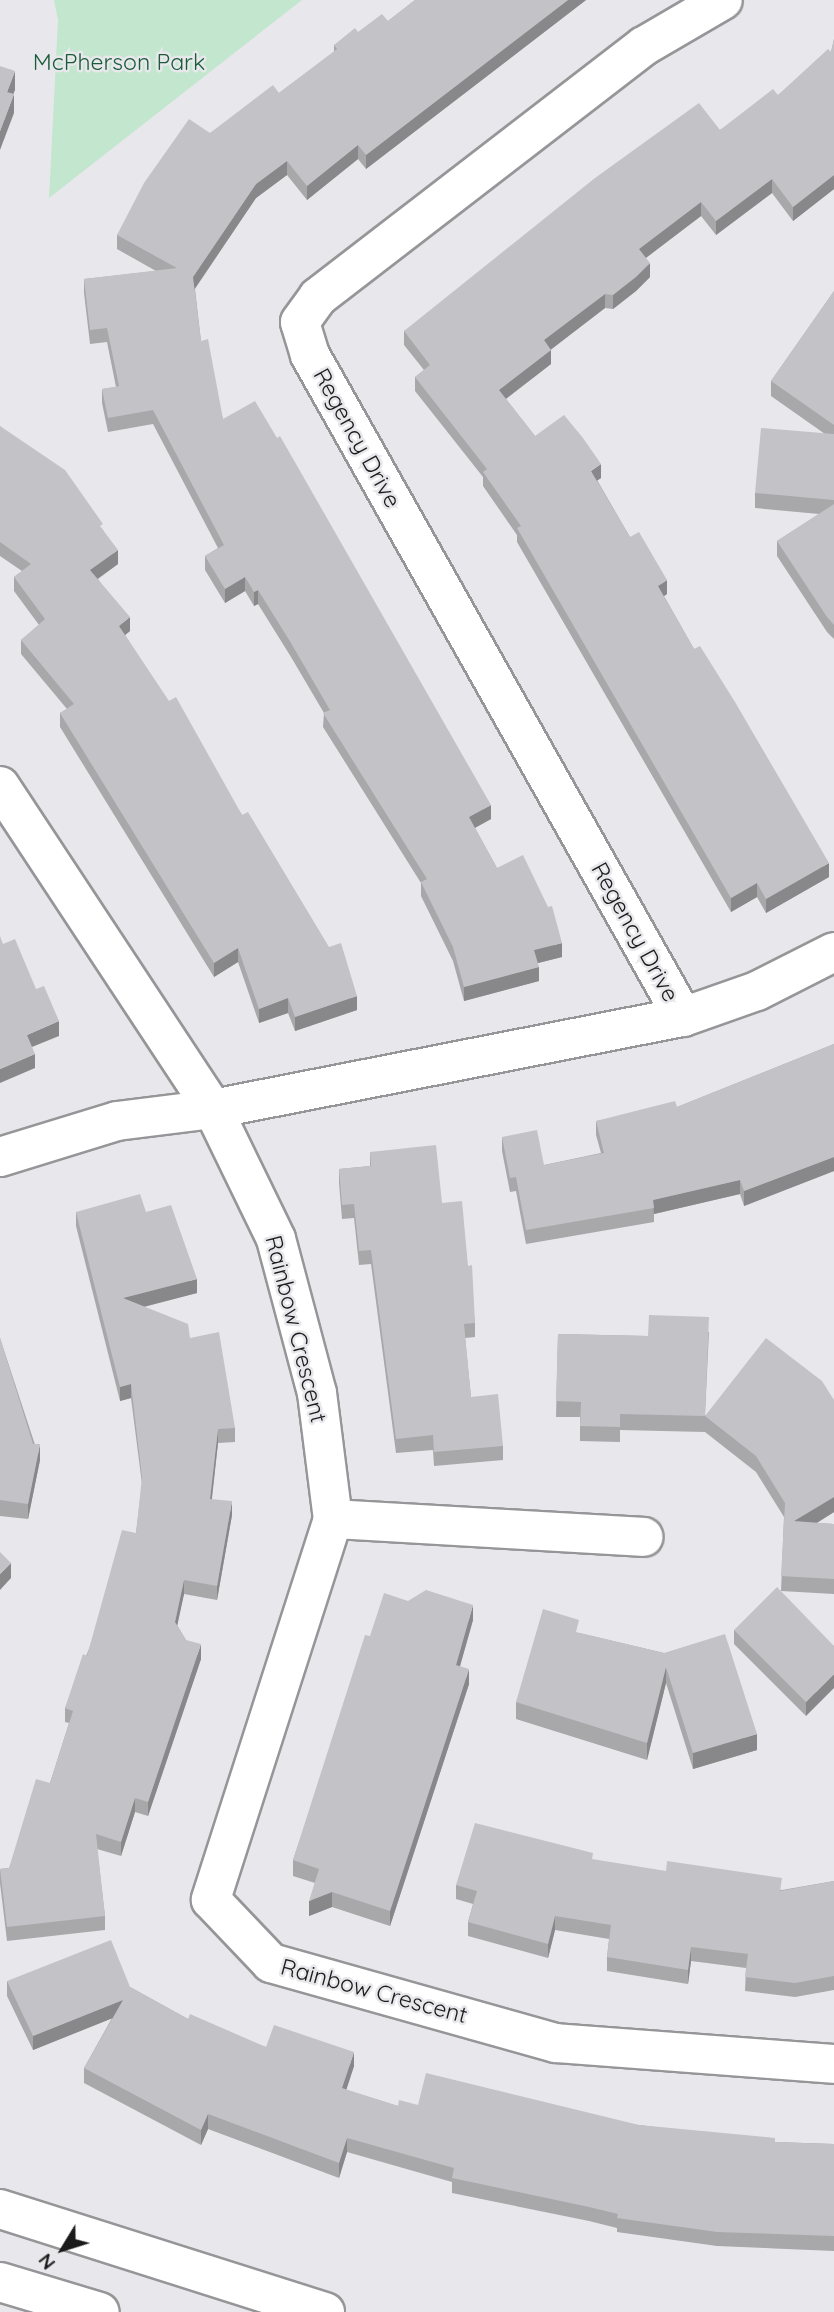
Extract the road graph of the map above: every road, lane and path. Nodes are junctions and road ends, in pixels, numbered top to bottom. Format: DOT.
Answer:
graph roads {
  1 [pos="723,0"];
  2 [pos="0,786"];
  3 [pos="834,952"];
  4 [pos="683,1017"];
  5 [pos="214,1109"];
  6 [pos="0,1157"];
  7 [pos="333,1519"];
  8 [pos="643,1537"];
  9 [pos="834,2064"];
  10 [pos="0,2209"];
  11 [pos="0,2281"];
  12 [pos="100,2312"];
  13 [pos="326,2312"];
  1 -- 4 [label="street, Regency Drive"];
  2 -- 5 [label="street"];
  3 -- 4 [label="street, Regency Drive"];
  4 -- 5 [label="street, Regency Drive"];
  5 -- 6 [label="street, Regency Drive"];
  5 -- 7 [label="street, Rainbow Crescent"];
  7 -- 8 [label="street"];
  7 -- 9 [label="street, Rainbow Crescent"];
  10 -- 13 [label="street"];
  11 -- 12 [label="street"];
}
